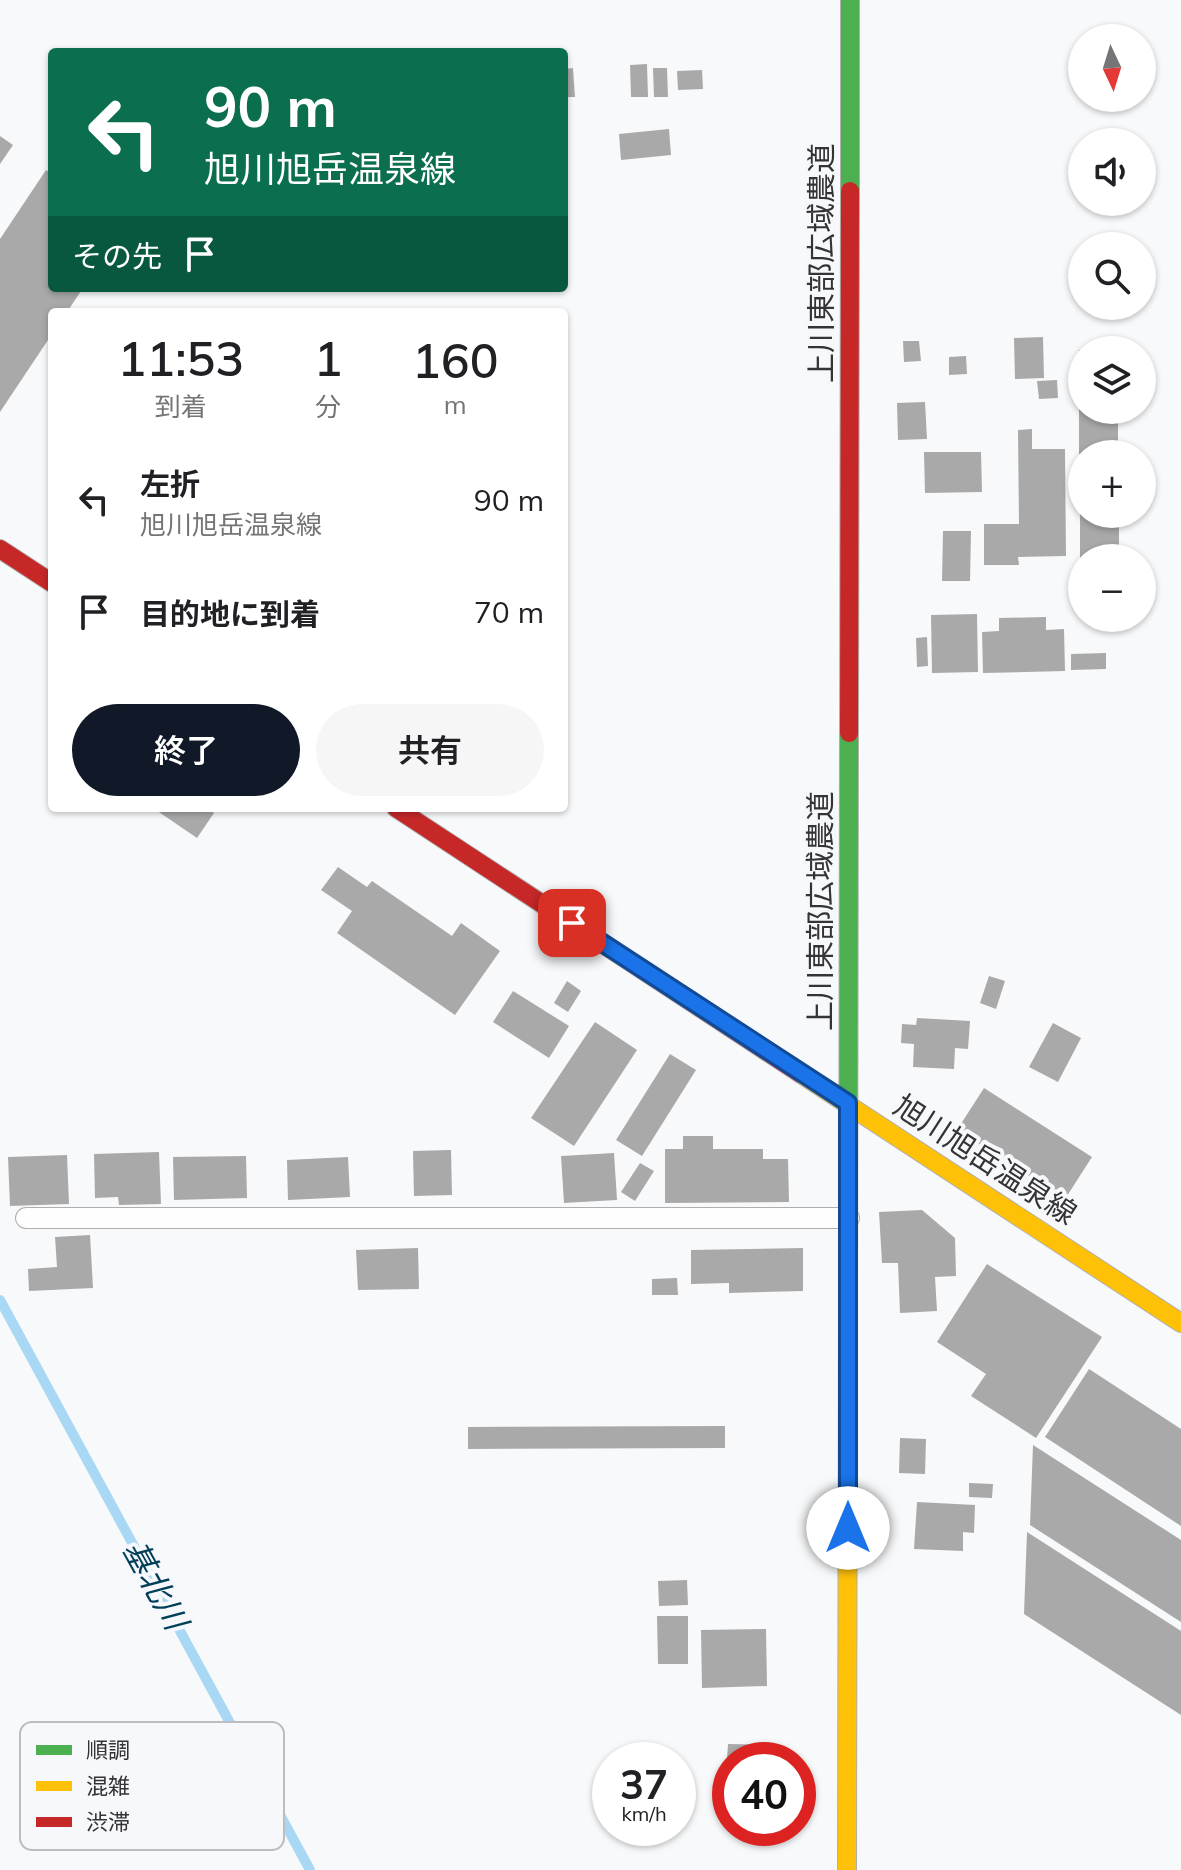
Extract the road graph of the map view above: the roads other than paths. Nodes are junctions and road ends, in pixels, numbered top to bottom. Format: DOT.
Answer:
graph roads {
  1 [pos="850,0"];
  2 [pos="0,549"];
  3 [pos="48,580"];
  4 [pos="402,812"];
  5 [pos="848,1103"];
  6 [pos="26,1218"];
  7 [pos="849,1218"];
  8 [pos="1181,1323"];
  9 [pos="847,1870"];
  1 -- 5 [label="street, 上川東部広域農道"];
  2 -- 3 [label="street"];
  4 -- 5 [label="street, 旭川旭岳温泉線"];
  5 -- 7 [label="street, 上川東部広域農道"];
  5 -- 8 [label="street, 旭川旭岳温泉線"];
  6 -- 7 [label="lane"];
  7 -- 9 [label="street, 上川東部広域農道"];
}
